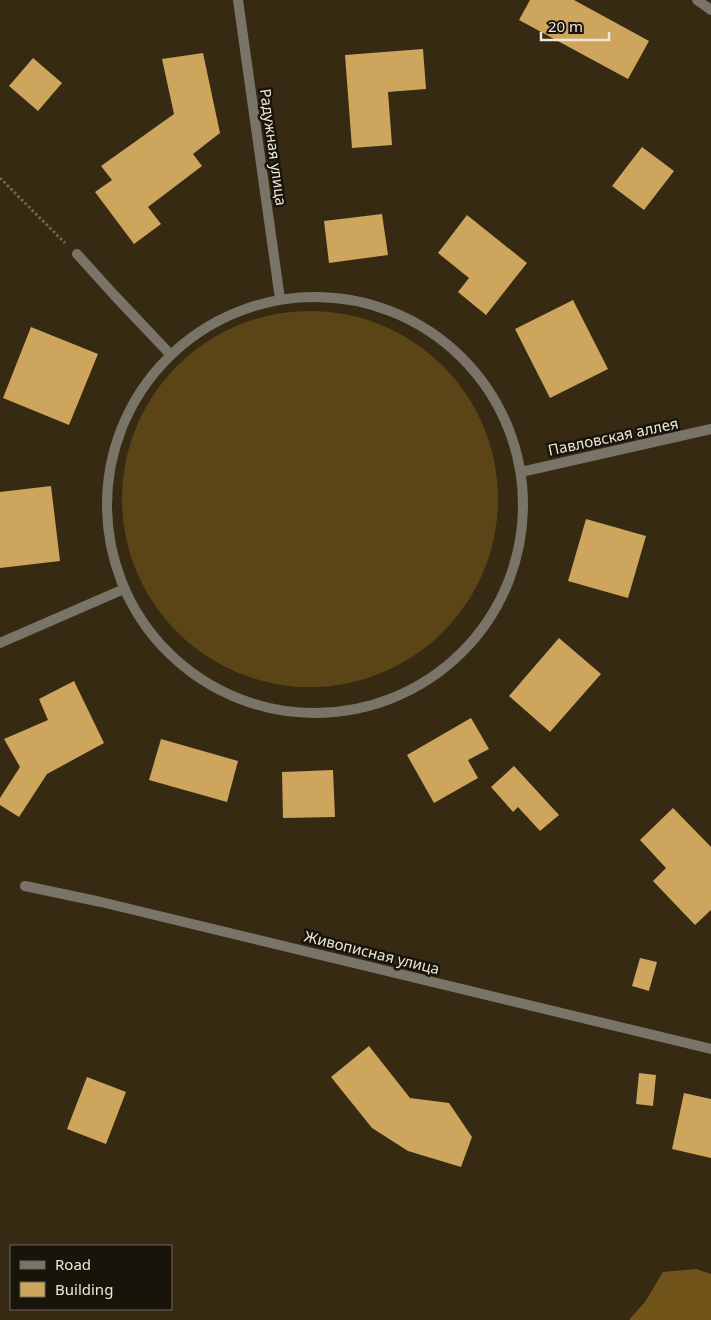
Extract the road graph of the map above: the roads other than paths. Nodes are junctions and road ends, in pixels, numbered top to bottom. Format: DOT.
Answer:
graph roads {
  1 [pos="238,0"];
  2 [pos="697,0"];
  3 [pos="711,10"];
  4 [pos="76,254"];
  5 [pos="280,299"];
  6 [pos="170,354"];
  7 [pos="711,430"];
  8 [pos="521,472"];
  9 [pos="124,589"];
  10 [pos="0,643"];
  11 [pos="25,886"];
  12 [pos="711,1049"];
  1 -- 5 [label="street, Радужная улица"];
  2 -- 3 [label="street"];
  4 -- 6 [label="street"];
  5 -- 6 [label="street"];
  5 -- 8 [label="street"];
  6 -- 9 [label="street"];
  7 -- 8 [label="street, Павловская аллея"];
  8 -- 9 [label="street"];
  9 -- 10 [label="street"];
  11 -- 12 [label="street, Живописная улица"];
}
